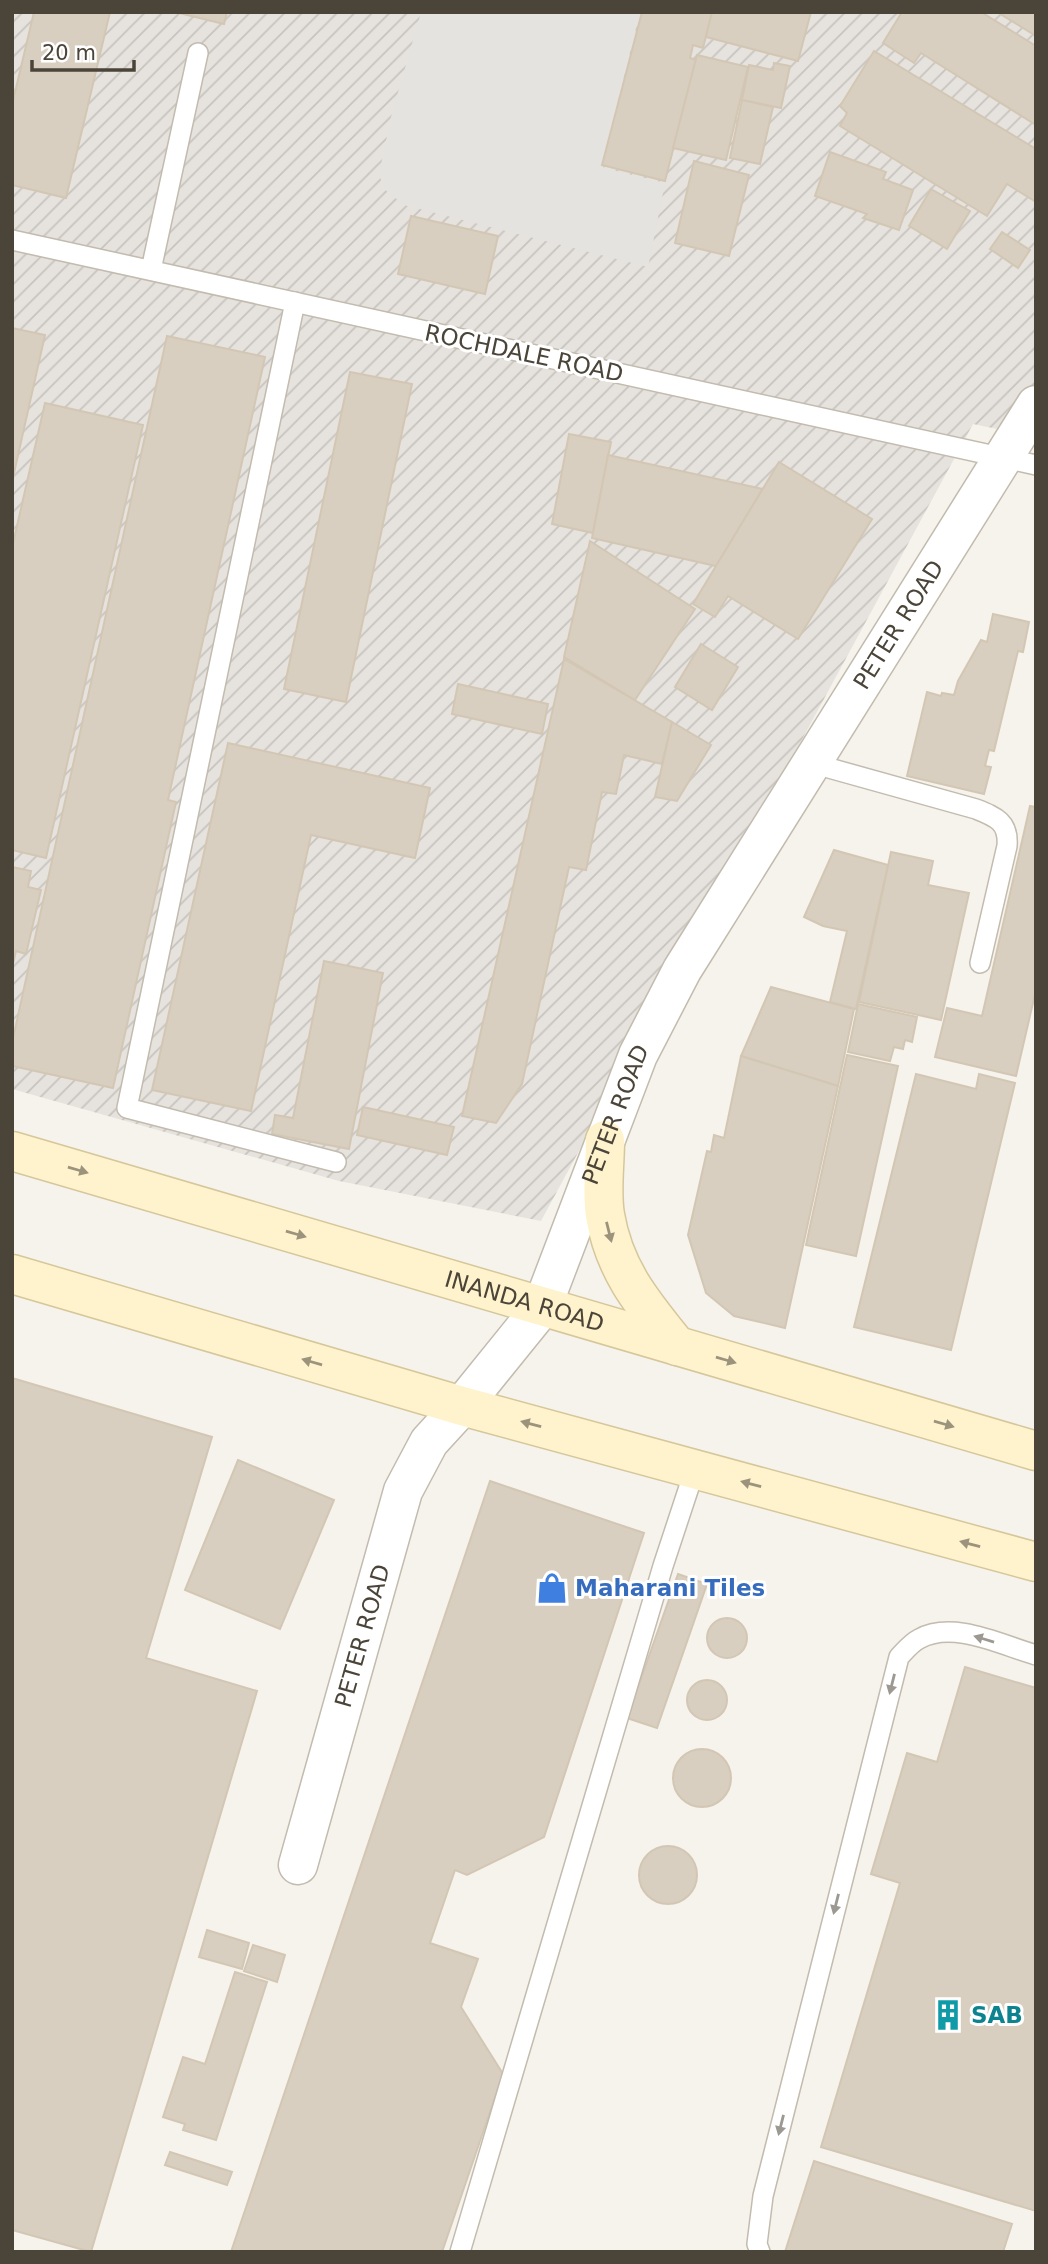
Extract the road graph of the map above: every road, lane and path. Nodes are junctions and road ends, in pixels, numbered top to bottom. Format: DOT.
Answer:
graph roads {
  1 [pos="198,53"];
  2 [pos="12,240"];
  3 [pos="151,270"];
  4 [pos="295,302"];
  5 [pos="1036,405"];
  6 [pos="1019,461"];
  7 [pos="811,763"];
  8 [pos="980,963"];
  9 [pos="605,1140"];
  10 [pos="12,1151"];
  11 [pos="336,1162"];
  12 [pos="12,1274"];
  13 [pos="542,1307"];
  14 [pos="677,1346"];
  15 [pos="462,1406"];
  16 [pos="1036,1451"];
  17 [pos="695,1469"];
  18 [pos="1036,1562"];
  19 [pos="1036,1655"];
  20 [pos="298,1865"];
  21 [pos="460,2252"];
  22 [pos="760,2252"];
  1 -- 3 [label="lane"];
  2 -- 3 [label="lane, ROCHDALE ROAD"];
  3 -- 4 [label="lane, ROCHDALE ROAD"];
  4 -- 6 [label="lane, ROCHDALE ROAD"];
  4 -- 11 [label="lane"];
  5 -- 6 [label="street, PETER ROAD"];
  6 -- 7 [label="street, PETER ROAD"];
  7 -- 8 [label="lane"];
  7 -- 9 [label="street, PETER ROAD"];
  9 -- 13 [label="street, PETER ROAD"];
  9 -- 14 [label="main road, one-way"];
  10 -- 13 [label="main road, INANDA ROAD, one-way"];
  15 -- 12 [label="main road, one-way"];
  13 -- 14 [label="main road, INANDA ROAD"];
  13 -- 15 [label="street, PETER ROAD"];
  14 -- 16 [label="main road, INANDA ROAD, one-way"];
  17 -- 15 [label="main road, one-way"];
  15 -- 20 [label="street, PETER ROAD"];
  18 -- 17 [label="main road, one-way"];
  17 -- 21 [label="lane"];
  19 -- 22 [label="lane, one-way"];
}
